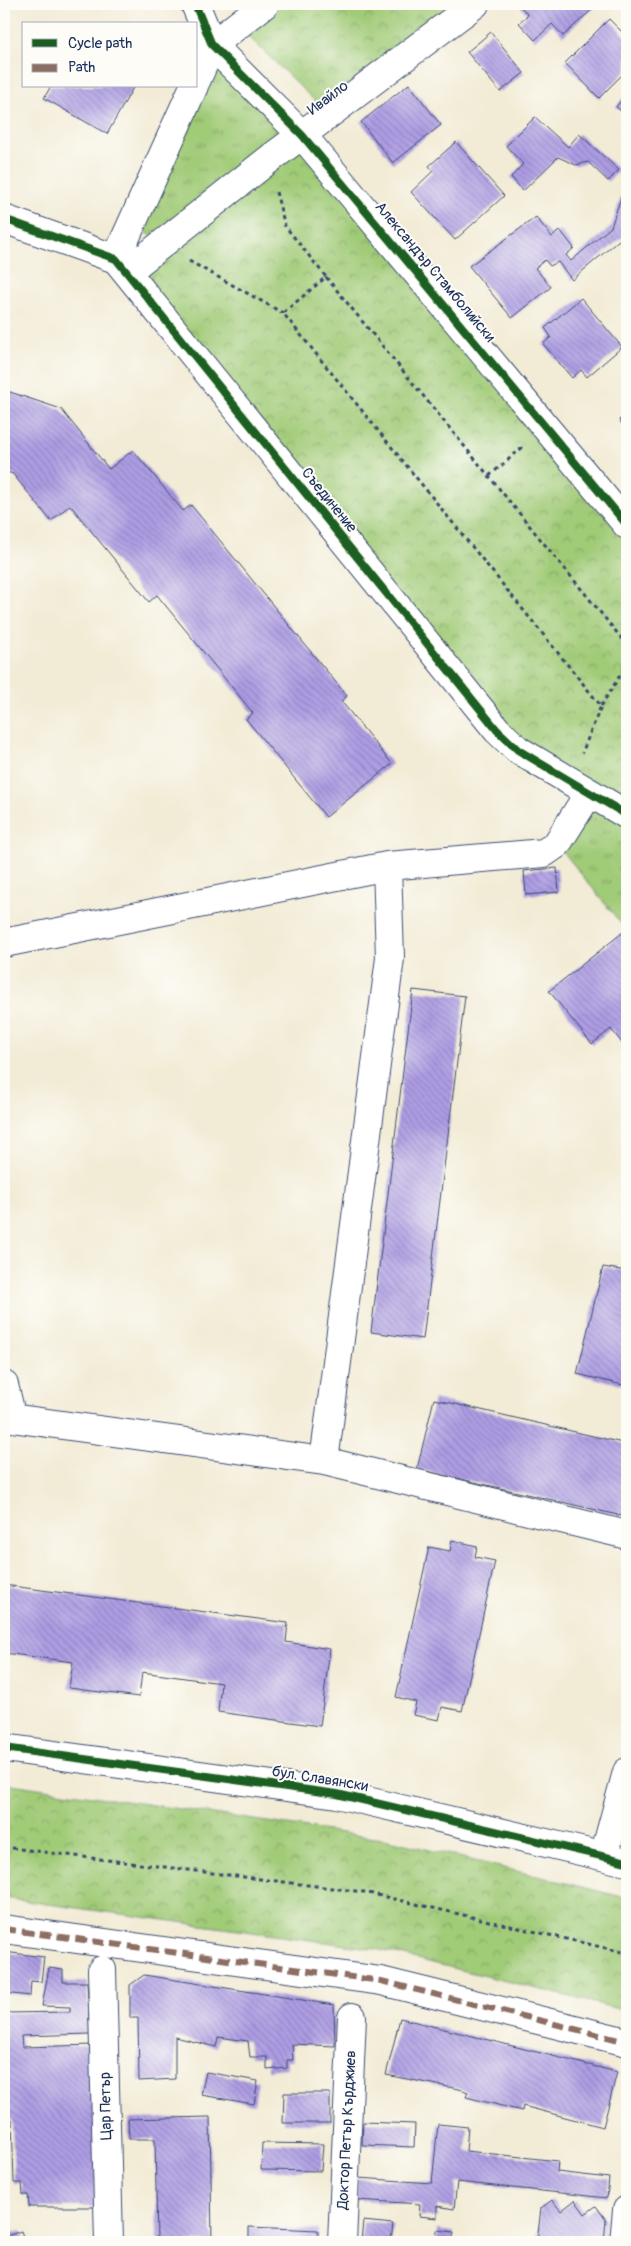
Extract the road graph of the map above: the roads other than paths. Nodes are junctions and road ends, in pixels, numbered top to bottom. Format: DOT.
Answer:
graph roads {
  1 [pos="195,4"];
  2 [pos="265,4"];
  3 [pos="475,4"];
  4 [pos="212,46"];
  5 [pos="198,77"];
  6 [pos="193,88"];
  7 [pos="302,135"];
  8 [pos="4,219"];
  9 [pos="122,265"];
  10 [pos="627,525"];
  11 [pos="579,787"];
  12 [pos="627,815"];
  13 [pos="387,866"];
  14 [pos="4,943"];
  15 [pos="4,1385"];
  16 [pos="8,1418"];
  17 [pos="324,1461"];
  18 [pos="627,1536"];
  19 [pos="4,1748"];
  20 [pos="627,1772"];
  21 [pos="620,1856"];
  22 [pos="4,1929"];
  23 [pos="102,1970"];
  24 [pos="352,2017"];
  25 [pos="627,2042"];
  26 [pos="627,2210"];
  27 [pos="109,2242"];
  28 [pos="342,2242"];
  29 [pos="624,2242"];
  1 -- 4 [label="street"];
  2 -- 4 [label="street"];
  3 -- 7 [label="street, Ивайло"];
  4 -- 5 [label="street"];
  4 -- 7 [label="street, Александър Стамболийски"];
  6 -- 9 [label="street"];
  7 -- 9 [label="street, Ивайло"];
  7 -- 10 [label="street, Александър Стамболийски"];
  8 -- 9 [label="street"];
  9 -- 11 [label="street, Съединение"];
  11 -- 12 [label="street, Съединение"];
  11 -- 13 [label="street"];
  13 -- 14 [label="street"];
  13 -- 17 [label="street"];
  15 -- 16 [label="street"];
  16 -- 17 [label="street"];
  17 -- 18 [label="street"];
  19 -- 21 [label="street, бул. Славянски"];
  20 -- 21 [label="street"];
  22 -- 25 [label="street"];
  23 -- 27 [label="street, Цар Петър"];
  24 -- 28 [label="street, Доктор Петър Кърджиев"];
  26 -- 29 [label="street"];
}
